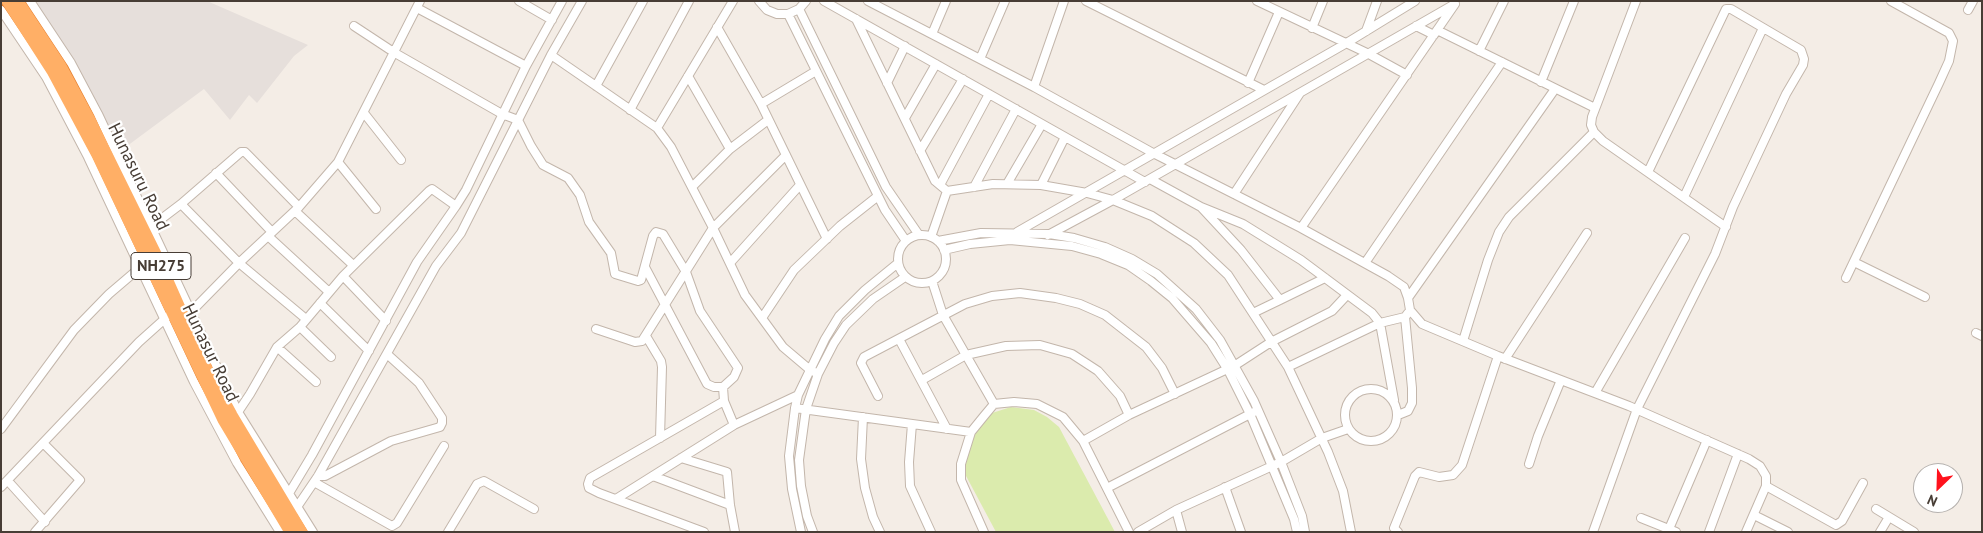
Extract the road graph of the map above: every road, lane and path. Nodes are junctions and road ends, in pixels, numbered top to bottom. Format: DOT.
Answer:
graph roads {
  1 [pos="7,1"];
  2 [pos="18,1"];
  3 [pos="30,1"];
  4 [pos="519,1"];
  5 [pos="562,1"];
  6 [pos="582,1"];
  7 [pos="643,1"];
  8 [pos="688,1"];
  9 [pos="733,1"];
  10 [pos="759,1"];
  11 [pos="806,1"];
  12 [pos="824,1"];
  13 [pos="868,1"];
  14 [pos="946,1"];
  15 [pos="1005,1"];
  16 [pos="1064,1"];
  17 [pos="1086,1"];
  18 [pos="1257,1"];
  19 [pos="1323,1"];
  20 [pos="1377,1"];
  21 [pos="1415,1"];
  22 [pos="1504,1"];
  23 [pos="1574,1"];
  24 [pos="1636,1"];
  25 [pos="1891,1"];
  26 [pos="1973,1"];
  27 [pos="1457,2"];
  28 [pos="1266,3"];
  29 [pos="419,4"];
  30 [pos="798,9"];
  31 [pos="1,10"];
  32 [pos="1968,10"];
  33 [pos="1280,12"];
  34 [pos="788,14"];
  35 [pos="856,18"];
  36 [pos="552,20"];
  37 [pos="354,26"];
  38 [pos="1416,26"];
  39 [pos="718,27"];
  40 [pos="1312,28"];
  41 [pos="1764,28"];
  42 [pos="1366,31"];
  43 [pos="1435,33"];
  44 [pos="932,34"];
  45 [pos="1346,44"];
  46 [pos="905,46"];
  47 [pos="1479,51"];
  48 [pos="395,53"];
  49 [pos="1368,53"];
  50 [pos="551,55"];
  51 [pos="980,60"];
  52 [pos="1502,62"];
  53 [pos="936,64"];
  54 [pos="526,66"];
  55 [pos="816,71"];
  56 [pos="1407,75"];
  57 [pos="688,76"];
  58 [pos="963,79"];
  59 [pos="1248,82"];
  60 [pos="1541,82"];
  61 [pos="887,83"];
  62 [pos="596,86"];
  63 [pos="1034,87"];
  64 [pos="1555,89"];
  65 [pos="1264,90"];
  66 [pos="1301,92"];
  67 [pos="989,94"];
  68 [pos="761,104"];
  69 [pos="1595,108"];
  70 [pos="1016,109"];
  71 [pos="630,110"];
  72 [pos="364,114"];
  73 [pos="502,114"];
  74 [pos="904,118"];
  75 [pos="518,120"];
  76 [pos="768,120"];
  77 [pos="1042,124"];
  78 [pos="657,128"];
  79 [pos="1594,132"];
  80 [pos="1066,137"];
  81 [pos="730,149"];
  82 [pos="920,151"];
  83 [pos="786,154"];
  84 [pos="1153,154"];
  85 [pos="401,160"];
  86 [pos="338,162"];
  87 [pos="1175,164"];
  88 [pos="1124,171"];
  89 [pos="1648,172"];
  90 [pos="216,174"];
  91 [pos="1147,180"];
  92 [pos="1007,184"];
  93 [pos="800,185"];
  94 [pos="940,185"];
  95 [pos="1041,185"];
  96 [pos="692,187"];
  97 [pos="974,187"];
  98 [pos="947,191"];
  99 [pos="1087,193"];
  100 [pos="1234,194"];
  101 [pos="878,196"];
  102 [pos="1684,197"];
  103 [pos="1113,200"];
  104 [pos="181,204"];
  105 [pos="456,206"];
  106 [pos="1201,206"];
  107 [pos="297,209"];
  108 [pos="376,209"];
  109 [pos="1726,226"];
  110 [pos="713,228"];
  111 [pos="1301,228"];
  112 [pos="148,230"];
  113 [pos="1015,233"];
  114 [pos="270,234"];
  115 [pos="1049,234"];
  116 [pos="1587,234"];
  117 [pos="919,236"];
  118 [pos="1685,238"];
  119 [pos="827,239"];
  120 [pos="934,239"];
  121 [pos="906,241"];
  122 [pos="1002,241"];
  123 [pos="1034,242"];
  124 [pos="944,250"];
  125 [pos="898,262"];
  126 [pos="1854,262"];
  127 [pos="239,263"];
  128 [pos="730,263"];
  129 [pos="1365,263"];
  130 [pos="144,264"];
  131 [pos="353,265"];
  132 [pos="645,267"];
  133 [pos="686,272"];
  134 [pos="343,276"];
  135 [pos="905,276"];
  136 [pos="1325,278"];
  137 [pos="1846,278"];
  138 [pos="932,281"];
  139 [pos="329,292"];
  140 [pos="1347,294"];
  141 [pos="1925,296"];
  142 [pos="1408,298"];
  143 [pos="1280,300"];
  144 [pos="320,303"];
  145 [pos="665,304"];
  146 [pos="1410,310"];
  147 [pos="1253,312"];
  148 [pos="171,313"];
  149 [pos="943,315"];
  150 [pos="187,316"];
  151 [pos="1405,317"];
  152 [pos="762,318"];
  153 [pos="306,320"];
  154 [pos="386,321"];
  155 [pos="1380,323"];
  156 [pos="300,327"];
  157 [pos="596,328"];
  158 [pos="646,336"];
  159 [pos="899,338"];
  160 [pos="1463,341"];
  161 [pos="1271,342"];
  162 [pos="277,347"];
  163 [pos="369,351"];
  164 [pos="387,354"];
  165 [pos="966,355"];
  166 [pos="331,357"];
  167 [pos="1502,357"];
  168 [pos="1288,366"];
  169 [pos="1231,368"];
  170 [pos="809,369"];
  171 [pos="818,374"];
  172 [pos="922,380"];
  173 [pos="1560,380"];
  174 [pos="316,382"];
  175 [pos="723,387"];
  176 [pos="1595,393"];
  177 [pos="1175,394"];
  178 [pos="798,395"];
  179 [pos="878,396"];
  180 [pos="1394,400"];
  181 [pos="724,401"];
  182 [pos="994,404"];
  183 [pos="795,408"];
  184 [pos="806,409"];
  185 [pos="1637,409"];
  186 [pos="1254,412"];
  187 [pos="235,414"];
  188 [pos="1398,414"];
  189 [pos="1129,415"];
  190 [pos="863,417"];
  191 [pos="912,424"];
  192 [pos="734,425"];
  193 [pos="1,429"];
  194 [pos="947,429"];
  195 [pos="1348,429"];
  196 [pos="971,432"];
  197 [pos="660,438"];
  198 [pos="1322,438"];
  199 [pos="1707,440"];
  200 [pos="1083,441"];
  201 [pos="44,443"];
  202 [pos="444,446"];
  203 [pos="1738,454"];
  204 [pos="681,458"];
  205 [pos="1281,462"];
  206 [pos="1529,464"];
  207 [pos="1272,466"];
  208 [pos="653,476"];
  209 [pos="316,479"];
  210 [pos="8,481"];
  211 [pos="1863,483"];
  212 [pos="1766,486"];
  213 [pos="1,487"];
  214 [pos="1225,487"];
  215 [pos="1107,488"];
  216 [pos="616,499"];
  217 [pos="282,501"];
  218 [pos="730,505"];
  219 [pos="534,509"];
  220 [pos="1876,509"];
  221 [pos="1176,510"];
  222 [pos="290,514"];
  223 [pos="1754,514"];
  224 [pos="1889,517"];
  225 [pos="1641,518"];
  226 [pos="45,522"];
  227 [pos="1673,530"];
  228 [pos="36,532"];
  229 [pos="280,532"];
  230 [pos="290,532"];
  231 [pos="302,532"];
  232 [pos="313,532"];
  233 [pos="448,532"];
  234 [pos="704,532"];
  235 [pos="735,532"];
  236 [pos="801,532"];
  237 [pos="812,532"];
  238 [pos="880,532"];
  239 [pos="931,532"];
  240 [pos="984,532"];
  241 [pos="1129,532"];
  242 [pos="1138,532"];
  243 [pos="1182,532"];
  244 [pos="1241,532"];
  245 [pos="1297,532"];
  246 [pos="1305,532"];
  247 [pos="1351,532"];
  248 [pos="1398,532"];
  249 [pos="1593,532"];
  250 [pos="1709,532"];
  251 [pos="1746,532"];
  252 [pos="1788,532"];
  253 [pos="1880,532"];
  254 [pos="1914,532"];
  1 -- 130 [label="highway, Hunasur Road / NH275"];
  2 -- 112 [label="highway, Hunasuru Road / NH275"];
  3 -- 112 [label="street"];
  4 -- 36 [label="street"];
  5 -- 36 [label="street"];
  6 -- 50 [label="street"];
  7 -- 62 [label="street"];
  8 -- 71 [label="street"];
  9 -- 39 [label="street"];
  10 -- 34 [label="street"];
  11 -- 30 [label="street"];
  12 -- 35 [label="street"];
  13 -- 44 [label="street"];
  14 -- 44 [label="street"];
  15 -- 51 [label="street"];
  16 -- 63 [label="street"];
  17 -- 59 [label="street"];
  18 -- 28 [label="street"];
  19 -- 40 [label="street"];
  20 -- 42 [label="street"];
  21 -- 42 [label="street"];
  22 -- 47 [label="street"];
  23 -- 60 [label="street"];
  24 -- 69 [label="street"];
  25 -- 126 [label="street"];
  26 -- 32 [label="street"];
  27 -- 38 [label="street"];
  27 -- 43 [label="street"];
  28 -- 33 [label="street"];
  29 -- 48 [label="street"];
  29 -- 54 [label="street"];
  30 -- 34 [label="street"];
  30 -- 117 [label="street"];
  31 -- 130 [label="street"];
  33 -- 40 [label="street"];
  33 -- 59 [label="street"];
  34 -- 55 [label="street"];
  35 -- 46 [label="street"];
  35 -- 61 [label="street"];
  36 -- 54 [label="street"];
  37 -- 48 [label="street"];
  38 -- 43 [label="street"];
  38 -- 49 [label="street"];
  39 -- 57 [label="street"];
  39 -- 68 [label="street"];
  40 -- 45 [label="street"];
  41 -- 89 [label="street"];
  41 -- 102 [label="street"];
  41 -- 109 [label="street"];
  42 -- 45 [label="street"];
  43 -- 47 [label="street"];
  43 -- 56 [label="street"];
  44 -- 51 [label="street"];
  45 -- 49 [label="street"];
  45 -- 65 [label="street"];
  46 -- 53 [label="street"];
  46 -- 61 [label="street"];
  47 -- 52 [label="street"];
  48 -- 72 [label="street"];
  48 -- 73 [label="street"];
  49 -- 56 [label="street"];
  49 -- 66 [label="street"];
  50 -- 62 [label="street"];
  50 -- 75 [label="street"];
  51 -- 63 [label="street"];
  52 -- 60 [label="street"];
  52 -- 129 [label="street"];
  53 -- 58 [label="street"];
  53 -- 74 [label="street"];
  54 -- 73 [label="street"];
  55 -- 68 [label="street"];
  55 -- 101 [label="street"];
  56 -- 111 [label="street"];
  57 -- 78 [label="street"];
  57 -- 81 [label="street"];
  58 -- 67 [label="street"];
  58 -- 82 [label="street"];
  59 -- 65 [label="street"];
  60 -- 64 [label="street"];
  61 -- 74 [label="street"];
  62 -- 71 [label="street"];
  63 -- 84 [label="street"];
  64 -- 69 [label="street"];
  64 -- 142 [label="street"];
  65 -- 84 [label="street"];
  66 -- 87 [label="street"];
  66 -- 100 [label="street"];
  67 -- 70 [label="street"];
  67 -- 94 [label="street"];
  68 -- 76 [label="street"];
  69 -- 79 [label="street"];
  70 -- 77 [label="street"];
  70 -- 97 [label="street"];
  71 -- 78 [label="street"];
  72 -- 85 [label="street"];
  72 -- 86 [label="street"];
  73 -- 75 [label="street"];
  73 -- 105 [label="street"];
  74 -- 82 [label="street"];
  75 -- 132 [label="street"];
  75 -- 164 [label="street"];
  76 -- 81 [label="street"];
  76 -- 83 [label="street"];
  77 -- 80 [label="street"];
  77 -- 92 [label="street"];
  78 -- 96 [label="street"];
  79 -- 89 [label="street"];
  79 -- 160 [label="street"];
  80 -- 88 [label="street"];
  80 -- 95 [label="street"];
  81 -- 96 [label="street"];
  82 -- 94 [label="street"];
  83 -- 93 [label="street"];
  83 -- 110 [label="street"];
  84 -- 87 [label="street"];
  84 -- 88 [label="street"];
  86 -- 107 [label="street"];
  86 -- 108 [label="street"];
  87 -- 91 [label="street"];
  87 -- 100 [label="street"];
  88 -- 91 [label="street"];
  88 -- 99 [label="street"];
  89 -- 102 [label="street"];
  90 -- 104 [label="street"];
  90 -- 107 [label="street"];
  90 -- 114 [label="street"];
  91 -- 103 [label="street"];
  91 -- 106 [label="street"];
  92 -- 95 [label="street"];
  92 -- 97 [label="street"];
  93 -- 119 [label="street"];
  93 -- 128 [label="street"];
  94 -- 98 [label="street"];
  95 -- 99 [label="street"];
  96 -- 110 [label="street"];
  97 -- 98 [label="street"];
  98 -- 120 [label="street"];
  99 -- 103 [label="street"];
  99 -- 113 [label="street"];
  100 -- 111 [label="street"];
  101 -- 119 [label="street"];
  101 -- 121 [label="street"];
  102 -- 109 [label="street"];
  103 -- 115 [label="street"];
  103 -- 147 [label="street"];
  104 -- 112 [label="street"];
  104 -- 127 [label="street"];
  105 -- 131 [label="street"];
  105 -- 154 [label="street"];
  106 -- 136 [label="street"];
  106 -- 143 [label="street"];
  107 -- 114 [label="street"];
  107 -- 131 [label="street"];
  109 -- 185 [label="street"];
  110 -- 128 [label="street"];
  110 -- 133 [label="street"];
  111 -- 129 [label="street"];
  112 -- 148 [label="highway, Hunasuru Road / NH275"];
  112 -- 150 [label="street"];
  113 -- 115 [label="street"];
  113 -- 120 [label="street"];
  113 -- 122 [label="street"];
  114 -- 127 [label="street"];
  114 -- 139 [label="street"];
  115 -- 123 [label="street"];
  115 -- 169 [label="street"];
  116 -- 167 [label="street"];
  117 -- 120 [label="street"];
  117 -- 121 [label="street"];
  118 -- 176 [label="street"];
  119 -- 152 [label="street"];
  120 -- 124 [label="street"];
  121 -- 125 [label="street"];
  122 -- 123 [label="street"];
  122 -- 124 [label="street"];
  123 -- 169 [label="street"];
  124 -- 138 [label="street"];
  125 -- 135 [label="street"];
  125 -- 170 [label="street"];
  126 -- 137 [label="street"];
  126 -- 141 [label="street"];
  127 -- 150 [label="street"];
  127 -- 153 [label="street"];
  128 -- 152 [label="street"];
  129 -- 142 [label="street"];
  130 -- 148 [label="highway, Hunasur Road / NH275"];
  130 -- 193 [label="street"];
  131 -- 134 [label="street"];
  132 -- 133 [label="street"];
  132 -- 145 [label="street"];
  133 -- 145 [label="street"];
  133 -- 175 [label="street"];
  134 -- 139 [label="street"];
  134 -- 154 [label="street"];
  135 -- 138 [label="street"];
  135 -- 171 [label="street"];
  136 -- 140 [label="street"];
  136 -- 143 [label="street"];
  138 -- 149 [label="street"];
  139 -- 144 [label="street"];
  140 -- 155 [label="street"];
  140 -- 161 [label="street"];
  142 -- 146 [label="street"];
  143 -- 147 [label="street"];
  144 -- 153 [label="street"];
  144 -- 163 [label="street"];
  145 -- 158 [label="street"];
  145 -- 175 [label="street"];
  146 -- 151 [label="street"];
  146 -- 160 [label="street"];
  147 -- 161 [label="street"];
  148 -- 150 [label="highway, Hunasuru Road / NH275"];
  148 -- 201 [label="street"];
  148 -- 217 [label="highway, Hunasur Road / NH275"];
  148 -- 229 [label="street"];
  149 -- 159 [label="street"];
  149 -- 165 [label="street"];
  149 -- 177 [label="street"];
  150 -- 187 [label="highway, Hunasuru Road / NH275"];
  151 -- 155 [label="street"];
  151 -- 188 [label="street"];
  152 -- 170 [label="street"];
  153 -- 156 [label="street"];
  154 -- 163 [label="street"];
  155 -- 168 [label="street"];
  155 -- 180 [label="street"];
  156 -- 162 [label="street"];
  156 -- 166 [label="street"];
  157 -- 158 [label="street"];
  158 -- 197 [label="street"];
  159 -- 172 [label="street"];
  159 -- 179 [label="street"];
  160 -- 167 [label="street"];
  161 -- 168 [label="street"];
  161 -- 169 [label="street"];
  162 -- 174 [label="street"];
  162 -- 187 [label="street"];
  163 -- 217 [label="street"];
  164 -- 209 [label="street"];
  164 -- 209 [label="street"];
  165 -- 172 [label="street"];
  165 -- 182 [label="street"];
  165 -- 189 [label="street"];
  167 -- 173 [label="street"];
  167 -- 248 [label="street"];
  168 -- 198 [label="street"];
  169 -- 177 [label="street"];
  169 -- 186 [label="street"];
  170 -- 171 [label="street"];
  170 -- 178 [label="street"];
  171 -- 184 [label="street"];
  172 -- 194 [label="street"];
  173 -- 176 [label="street"];
  173 -- 206 [label="street"];
  175 -- 181 [label="street"];
  176 -- 185 [label="street"];
  177 -- 189 [label="street"];
  178 -- 183 [label="street"];
  178 -- 192 [label="street"];
  180 -- 188 [label="street"];
  180 -- 195 [label="street"];
  181 -- 192 [label="street"];
  181 -- 197 [label="street"];
  182 -- 196 [label="street"];
  182 -- 200 [label="street"];
  183 -- 184 [label="street"];
  183 -- 236 [label="street"];
  184 -- 190 [label="street"];
  184 -- 237 [label="street"];
  185 -- 199 [label="street"];
  185 -- 249 [label="street"];
  186 -- 205 [label="street"];
  186 -- 207 [label="street"];
  186 -- 215 [label="street"];
  187 -- 217 [label="highway, Hunasuru Road / NH275"];
  188 -- 195 [label="street"];
  189 -- 200 [label="street"];
  190 -- 191 [label="street"];
  190 -- 238 [label="street"];
  191 -- 194 [label="street"];
  191 -- 239 [label="street"];
  192 -- 204 [label="street"];
  194 -- 196 [label="street"];
  195 -- 198 [label="street"];
  196 -- 240 [label="street"];
  197 -- 216 [label="street"];
  198 -- 205 [label="street"];
  198 -- 247 [label="street"];
  199 -- 203 [label="street"];
  199 -- 227 [label="street"];
  200 -- 215 [label="street"];
  201 -- 210 [label="street"];
  201 -- 226 [label="street"];
  202 -- 209 [label="street"];
  203 -- 212 [label="street"];
  203 -- 250 [label="street"];
  204 -- 208 [label="street"];
  204 -- 218 [label="street"];
  205 -- 207 [label="street"];
  205 -- 246 [label="street"];
  207 -- 214 [label="street"];
  207 -- 245 [label="street"];
  208 -- 216 [label="street"];
  208 -- 218 [label="street"];
  209 -- 222 [label="street"];
  210 -- 213 [label="street"];
  210 -- 226 [label="street"];
  211 -- 212 [label="street"];
  212 -- 223 [label="street"];
  214 -- 221 [label="street"];
  214 -- 244 [label="street"];
  215 -- 241 [label="street"];
  216 -- 234 [label="street"];
  217 -- 222 [label="highway, Hunasur Road / NH275"];
  217 -- 222 [label="street"];
  218 -- 235 [label="street"];
  219 -- 233 [label="street"];
  220 -- 224 [label="street"];
  221 -- 242 [label="street"];
  221 -- 243 [label="street"];
  222 -- 230 [label="highway, Hunasur Road / NH275"];
  222 -- 231 [label="highway, NH275"];
  222 -- 232 [label="street"];
  223 -- 251 [label="street"];
  223 -- 252 [label="street"];
  224 -- 253 [label="street"];
  224 -- 254 [label="street"];
  225 -- 227 [label="street"];
  226 -- 228 [label="street"];
}
